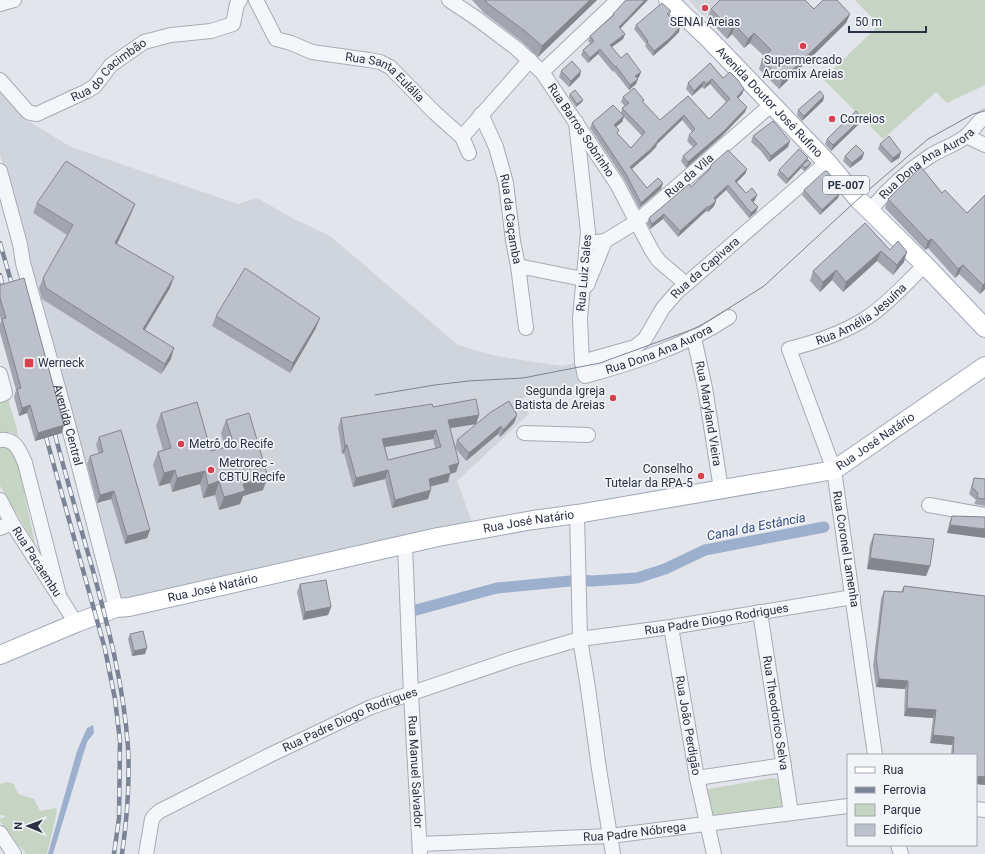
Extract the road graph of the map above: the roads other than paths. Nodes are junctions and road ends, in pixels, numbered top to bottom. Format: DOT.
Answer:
graph roads {
  1 [pos="14,0"];
  2 [pos="240,0"];
  3 [pos="256,0"];
  4 [pos="449,0"];
  5 [pos="618,0"];
  6 [pos="668,0"];
  7 [pos="0,4"];
  8 [pos="530,60"];
  9 [pos="542,72"];
  10 [pos="0,80"];
  11 [pos="771,105"];
  12 [pos="481,114"];
  13 [pos="985,117"];
  14 [pos="576,122"];
  15 [pos="966,136"];
  16 [pos="462,137"];
  17 [pos="985,145"];
  18 [pos="469,153"];
  19 [pos="827,162"];
  20 [pos="0,171"];
  21 [pos="870,210"];
  22 [pos="636,222"];
  23 [pos="605,241"];
  24 [pos="588,243"];
  25 [pos="925,265"];
  26 [pos="518,266"];
  27 [pos="583,279"];
  28 [pos="686,284"];
  29 [pos="581,298"];
  30 [pos="730,317"];
  31 [pos="526,328"];
  32 [pos="985,328"];
  33 [pos="694,338"];
  34 [pos="789,349"];
  35 [pos="582,362"];
  36 [pos="985,366"];
  37 [pos="0,374"];
  38 [pos="585,376"];
  39 [pos="3,394"];
  40 [pos="524,433"];
  41 [pos="588,435"];
  42 [pos="0,440"];
  43 [pos="834,470"];
  44 [pos="721,489"];
  45 [pos="0,500"];
  46 [pos="929,505"];
  47 [pos="577,514"];
  48 [pos="985,515"];
  49 [pos="6,526"];
  50 [pos="405,545"];
  51 [pos="853,597"];
  52 [pos="60,599"];
  53 [pos="116,608"];
  54 [pos="760,612"];
  55 [pos="76,623"];
  56 [pos="671,626"];
  57 [pos="580,639"];
  58 [pos="0,655"];
  59 [pos="411,694"];
  60 [pos="875,754"];
  61 [pos="784,765"];
  62 [pos="697,778"];
  63 [pos="847,806"];
  64 [pos="791,813"];
  65 [pos="706,824"];
  66 [pos="0,833"];
  67 [pos="610,836"];
  68 [pos="420,849"];
  69 [pos="14,854"];
  70 [pos="146,854"];
  71 [pos="613,854"];
  72 [pos="714,854"];
  1 -- 7 [label="street"];
  2 -- 10 [label="street, Rua do Cacimbão"];
  3 -- 16 [label="street, Rua Santa Eulália"];
  4 -- 8 [label="street, Rua Barros Sobrinho"];
  5 -- 9 [label="street"];
  6 -- 11 [label="main road, Avenida Doutor José Rufino / PE-007"];
  8 -- 9 [label="street, Rua Barros Sobrinho"];
  8 -- 12 [label="street"];
  9 -- 14 [label="street, Rua Barros Sobrinho"];
  11 -- 19 [label="main road, Avenida Doutor José Rufino / PE-007"];
  11 -- 22 [label="street, Rua da Vila"];
  12 -- 16 [label="street"];
  12 -- 26 [label="street, Rua da Caçamba"];
  13 -- 15 [label="street, Rua Dona Ana Aurora"];
  14 -- 22 [label="street, Rua Barros Sobrinho"];
  14 -- 24 [label="street, Rua Luiz Sales"];
  15 -- 17 [label="street"];
  15 -- 21 [label="street, Rua Dona Ana Aurora"];
  16 -- 18 [label="street, Rua Santa Eulália"];
  19 -- 21 [label="main road, Avenida Doutor José Rufino / PE-007"];
  19 -- 28 [label="street, Rua da Capivara"];
  20 -- 53 [label="street, Avenida Central"];
  21 -- 25 [label="main road, Avenida Doutor José Rufino / PE-007"];
  22 -- 23 [label="street, Rua da Vila"];
  22 -- 28 [label="street, Rua Barros Sobrinho"];
  23 -- 24 [label="street, Rua da Vila"];
  23 -- 29 [label="street"];
  24 -- 27 [label="street, Rua Luiz Sales"];
  25 -- 32 [label="main road, Avenida Doutor José Rufino / PE-007"];
  25 -- 34 [label="street, Rua Amélia Jesuína"];
  26 -- 27 [label="street"];
  26 -- 31 [label="street, Rua da Caçamba"];
  27 -- 29 [label="street, Rua Luiz Sales"];
  28 -- 35 [label="street, Rua da Capivara"];
  29 -- 35 [label="street, Rua Luiz Sales"];
  30 -- 33 [label="street, Rua Dona Ana Aurora"];
  33 -- 38 [label="street, Rua Dona Ana Aurora"];
  33 -- 44 [label="street, Rua Maryland Vieira"];
  34 -- 43 [label="street, Rua Coronel Lamenha"];
  35 -- 38 [label="street, Rua Luiz Sales"];
  36 -- 43 [label="main road, Rua José Natário"];
  37 -- 39 [label="street"];
  40 -- 41 [label="street"];
  42 -- 52 [label="street"];
  43 -- 44 [label="main road, Rua José Natário"];
  43 -- 51 [label="street, Rua Coronel Lamenha"];
  44 -- 47 [label="main road, Rua José Natário"];
  45 -- 49 [label="street, Rua Pacaembu"];
  46 -- 48 [label="street"];
  47 -- 50 [label="main road, Rua José Natário"];
  47 -- 57 [label="street"];
  49 -- 52 [label="street, Rua Pacaembu"];
  50 -- 53 [label="main road, Rua José Natário"];
  50 -- 59 [label="street, Rua Manuel Salvador"];
  51 -- 54 [label="street, Rua Padre Diogo Rodrigues"];
  51 -- 60 [label="street, Rua Coronel Lamenha"];
  52 -- 55 [label="street, Rua Pacaembu"];
  53 -- 55 [label="main road, Rua José Natário"];
  54 -- 56 [label="street, Rua Padre Diogo Rodrigues"];
  54 -- 61 [label="street, Rua Theodorico Selva"];
  55 -- 58 [label="main road, Rua José Natário"];
  56 -- 57 [label="street, Rua Padre Diogo Rodrigues"];
  56 -- 62 [label="street, Rua João Perdigão"];
  57 -- 59 [label="street, Rua Padre Diogo Rodrigues"];
  57 -- 67 [label="street"];
  59 -- 68 [label="street, Rua Manuel Salvador"];
  59 -- 70 [label="street, Rua Padre Diogo Rodrigues"];
  61 -- 62 [label="street"];
  61 -- 64 [label="street, Rua Theodorico Selva"];
  62 -- 65 [label="street, Rua João Perdigão"];
  63 -- 64 [label="street, Rua Padre Nóbrega"];
  64 -- 65 [label="street, Rua Padre Nóbrega"];
  65 -- 67 [label="street, Rua Padre Nóbrega"];
  65 -- 72 [label="street, Rua João Perdigão"];
  66 -- 69 [label="street"];
  67 -- 68 [label="street, Rua Padre Nóbrega"];
  67 -- 71 [label="street"];
}
